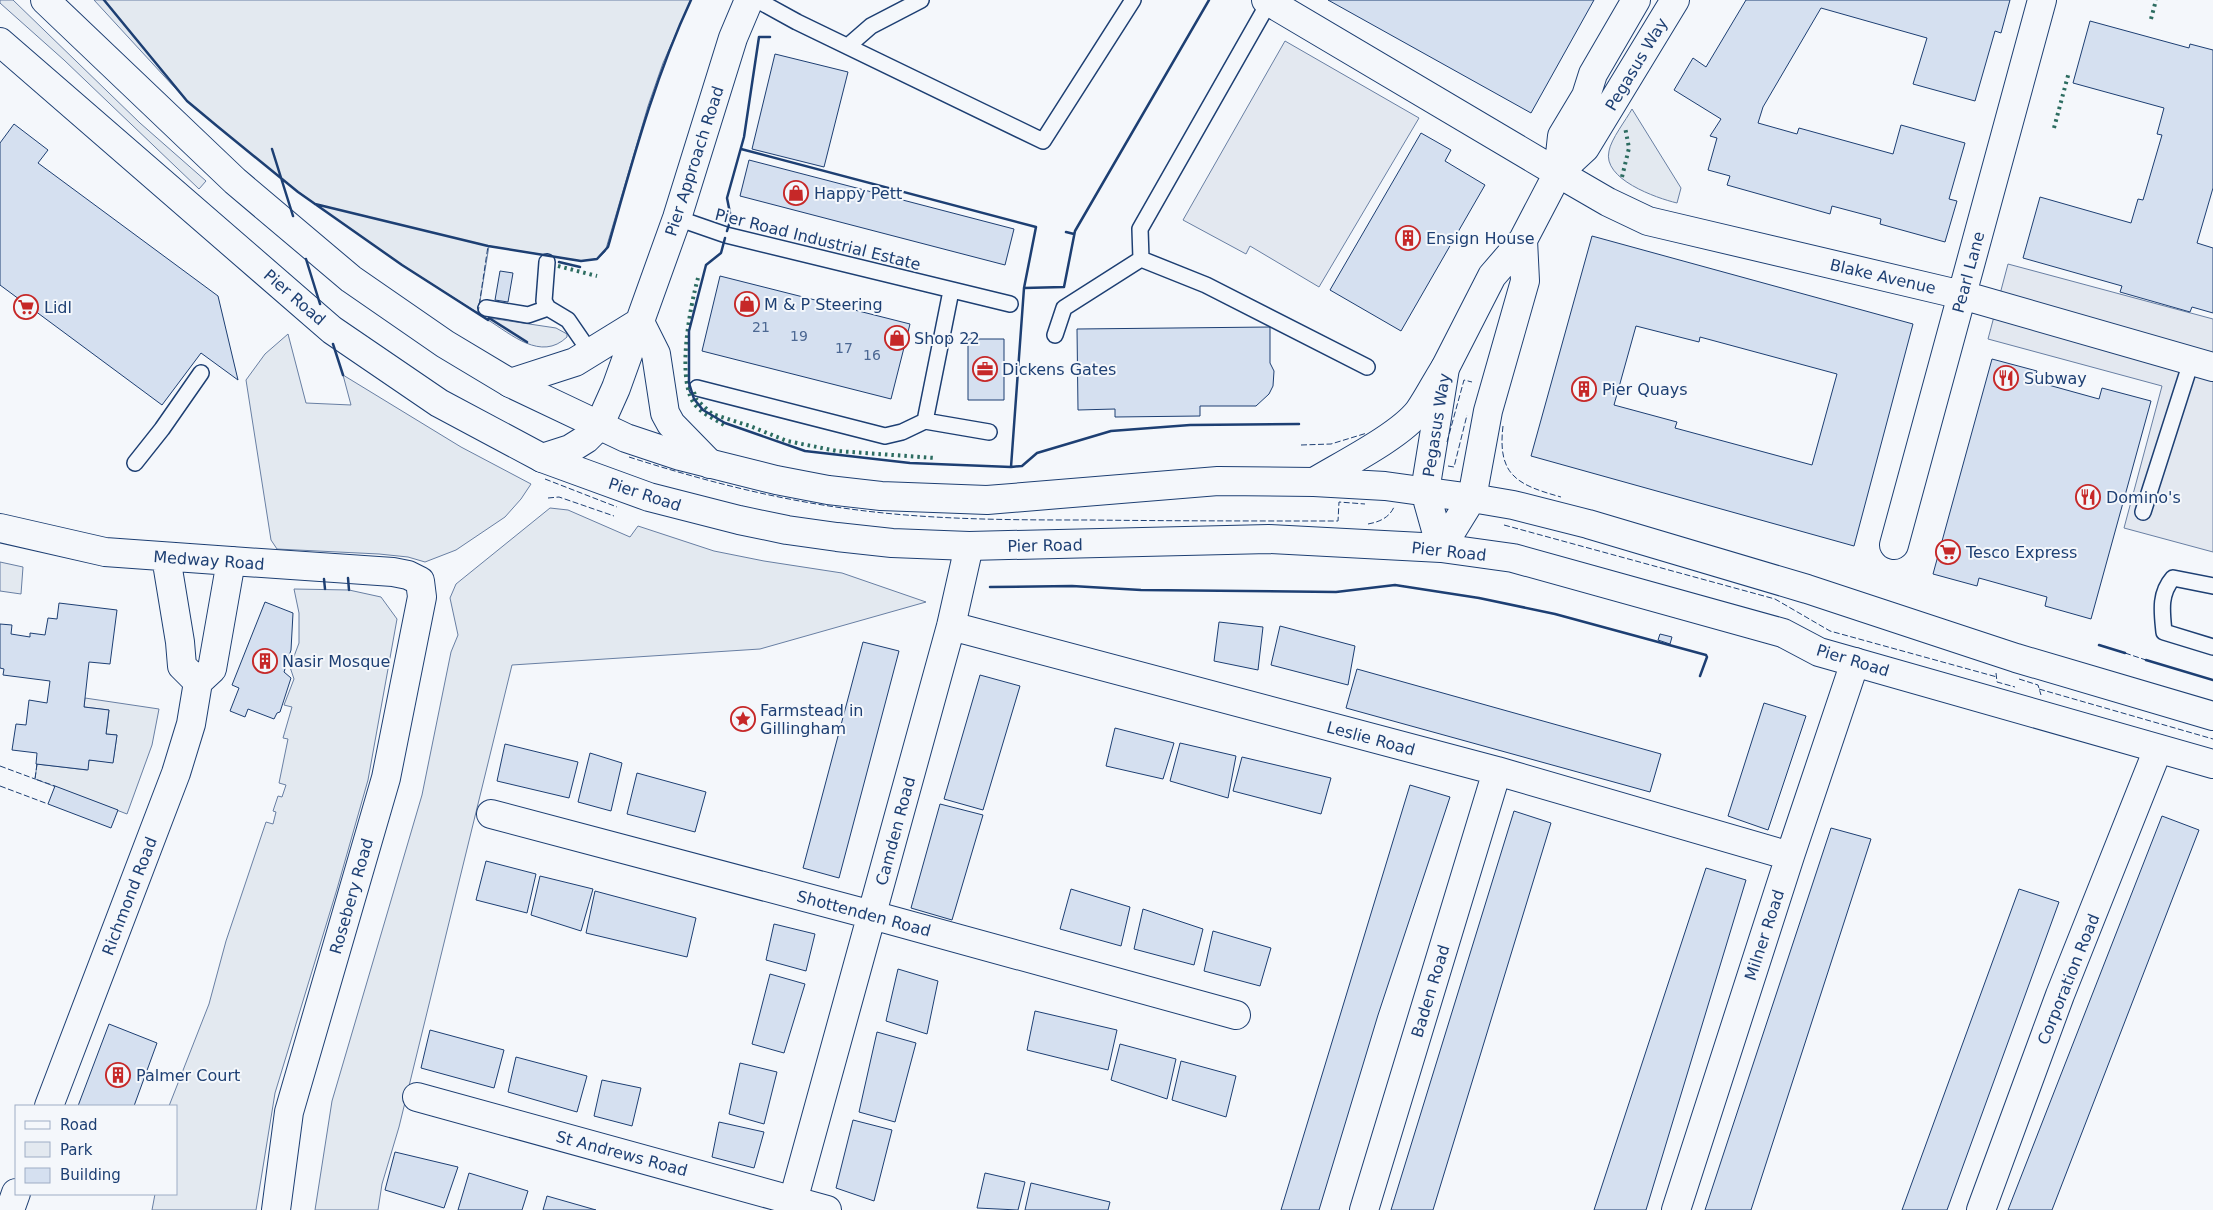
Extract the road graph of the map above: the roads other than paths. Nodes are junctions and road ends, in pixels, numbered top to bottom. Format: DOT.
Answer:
graph roads {
  1 [pos="45,0"];
  2 [pos="749,0"];
  3 [pos="757,0"];
  4 [pos="922,0"];
  5 [pos="1133,0"];
  6 [pos="1636,0"];
  7 [pos="1675,0"];
  8 [pos="2042,0"];
  9 [pos="1268,1"];
  10 [pos="0,42"];
  11 [pos="848,46"];
  12 [pos="1558,173"];
  13 [pos="677,218"];
  14 [pos="1523,240"];
  15 [pos="1141,259"];
  16 [pos="547,262"];
  17 [pos="950,290"];
  18 [pos="1962,295"];
  19 [pos="1010,304"];
  20 [pos="486,308"];
  21 [pos="548,308"];
  22 [pos="640,322"];
  23 [pos="1056,335"];
  24 [pos="590,352"];
  25 [pos="2202,365"];
  26 [pos="1367,367"];
  27 [pos="1444,368"];
  28 [pos="202,373"];
  29 [pos="510,383"];
  30 [pos="698,388"];
  31 [pos="924,421"];
  32 [pos="599,426"];
  33 [pos="989,432"];
  34 [pos="542,458"];
  35 [pos="136,462"];
  36 [pos="710,464"];
  37 [pos="1314,482"];
  38 [pos="1425,491"];
  39 [pos="1472,498"];
  40 [pos="2142,512"];
  41 [pos="0,528"];
  42 [pos="1894,545"];
  43 [pos="969,546"];
  44 [pos="1441,548"];
  45 [pos="166,557"];
  46 [pos="230,562"];
  47 [pos="420,581"];
  48 [pos="2213,586"];
  49 [pos="951,626"];
  50 [pos="2213,647"];
  51 [pos="1855,662"];
  52 [pos="198,682"];
  53 [pos="2213,716"];
  54 [pos="2158,749"];
  55 [pos="2213,764"];
  56 [pos="1497,771"];
  57 [pos="491,814"];
  58 [pos="1790,856"];
  59 [pos="872,915"];
  60 [pos="1236,1015"];
  61 [pos="417,1097"];
  62 [pos="49,1105"];
  63 [pos="15,1195"];
  64 [pos="793,1201"];
  65 [pos="10,1210"];
  66 [pos="276,1210"];
  67 [pos="827,1210"];
  68 [pos="1364,1210"];
  69 [pos="1676,1210"];
  70 [pos="1981,1210"];
  1 -- 29 [label="street"];
  2 -- 13 [label="street, Pier Approach Road"];
  3 -- 11 [label="lane"];
  4 -- 11 [label="lane"];
  5 -- 11 [label="lane"];
  6 -- 12 [label="street, Pegasus Way"];
  7 -- 12 [label="street, Pegasus Way"];
  8 -- 18 [label="street, Pearl Lane"];
  9 -- 12 [label="street"];
  9 -- 15 [label="lane"];
  10 -- 34 [label="street, Pier Road"];
  12 -- 14 [label="street, Pegasus Way"];
  12 -- 18 [label="street, Blake Avenue"];
  13 -- 17 [label="lane, Pier Road Industrial Estate"];
  13 -- 22 [label="street, Pier Approach Road"];
  14 -- 27 [label="street, Pegasus Way"];
  14 -- 39 [label="street"];
  15 -- 23 [label="lane"];
  15 -- 26 [label="lane"];
  16 -- 21 [label="lane"];
  17 -- 19 [label="lane, Pier Road Industrial Estate"];
  17 -- 31 [label="lane"];
  18 -- 25 [label="street, Blake Avenue"];
  18 -- 42 [label="street, Pearl Lane"];
  20 -- 21 [label="lane"];
  21 -- 24 [label="lane"];
  22 -- 24 [label="street"];
  22 -- 32 [label="street, Pier Approach Road"];
  22 -- 36 [label="street"];
  24 -- 29 [label="street"];
  25 -- 40 [label="lane"];
  27 -- 37 [label="street"];
  27 -- 38 [label="street, Pegasus Way"];
  28 -- 35 [label="lane"];
  29 -- 32 [label="street"];
  30 -- 31 [label="lane"];
  31 -- 33 [label="lane"];
  32 -- 34 [label="street, Pier Approach Road"];
  32 -- 36 [label="street"];
  34 -- 43 [label="street, Pier Road"];
  36 -- 37 [label="street"];
  37 -- 38 [label="street"];
  38 -- 39 [label="street"];
  38 -- 44 [label="street, Pegasus Way"];
  39 -- 44 [label="street"];
  39 -- 53 [label="street"];
  41 -- 45 [label="street, Medway Road"];
  43 -- 44 [label="street, Pier Road"];
  43 -- 49 [label="street, Camden Road"];
  44 -- 51 [label="street, Pier Road"];
  45 -- 46 [label="street, Medway Road"];
  45 -- 52 [label="street"];
  46 -- 47 [label="street, Medway Road"];
  46 -- 52 [label="street, Richmond Road"];
  47 -- 66 [label="street, Rosebery Road"];
  48 -- 50 [label="lane"];
  49 -- 56 [label="street, Leslie Road"];
  49 -- 59 [label="street, Camden Road"];
  51 -- 54 [label="street, Pier Road"];
  51 -- 58 [label="street, Milner Road"];
  52 -- 62 [label="street, Richmond Road"];
  54 -- 55 [label="street, Pier Road"];
  54 -- 70 [label="street, Corporation Road"];
  56 -- 58 [label="street, Leslie Road"];
  56 -- 68 [label="street, Baden Road"];
  57 -- 59 [label="street, Shottenden Road"];
  58 -- 69 [label="street, Milner Road"];
  59 -- 60 [label="street, Shottenden Road"];
  59 -- 64 [label="street, Camden Road"];
  61 -- 64 [label="street, St Andrews Road"];
  63 -- 65 [label="street"];
  64 -- 67 [label="street, St Andrews Road"];
}
